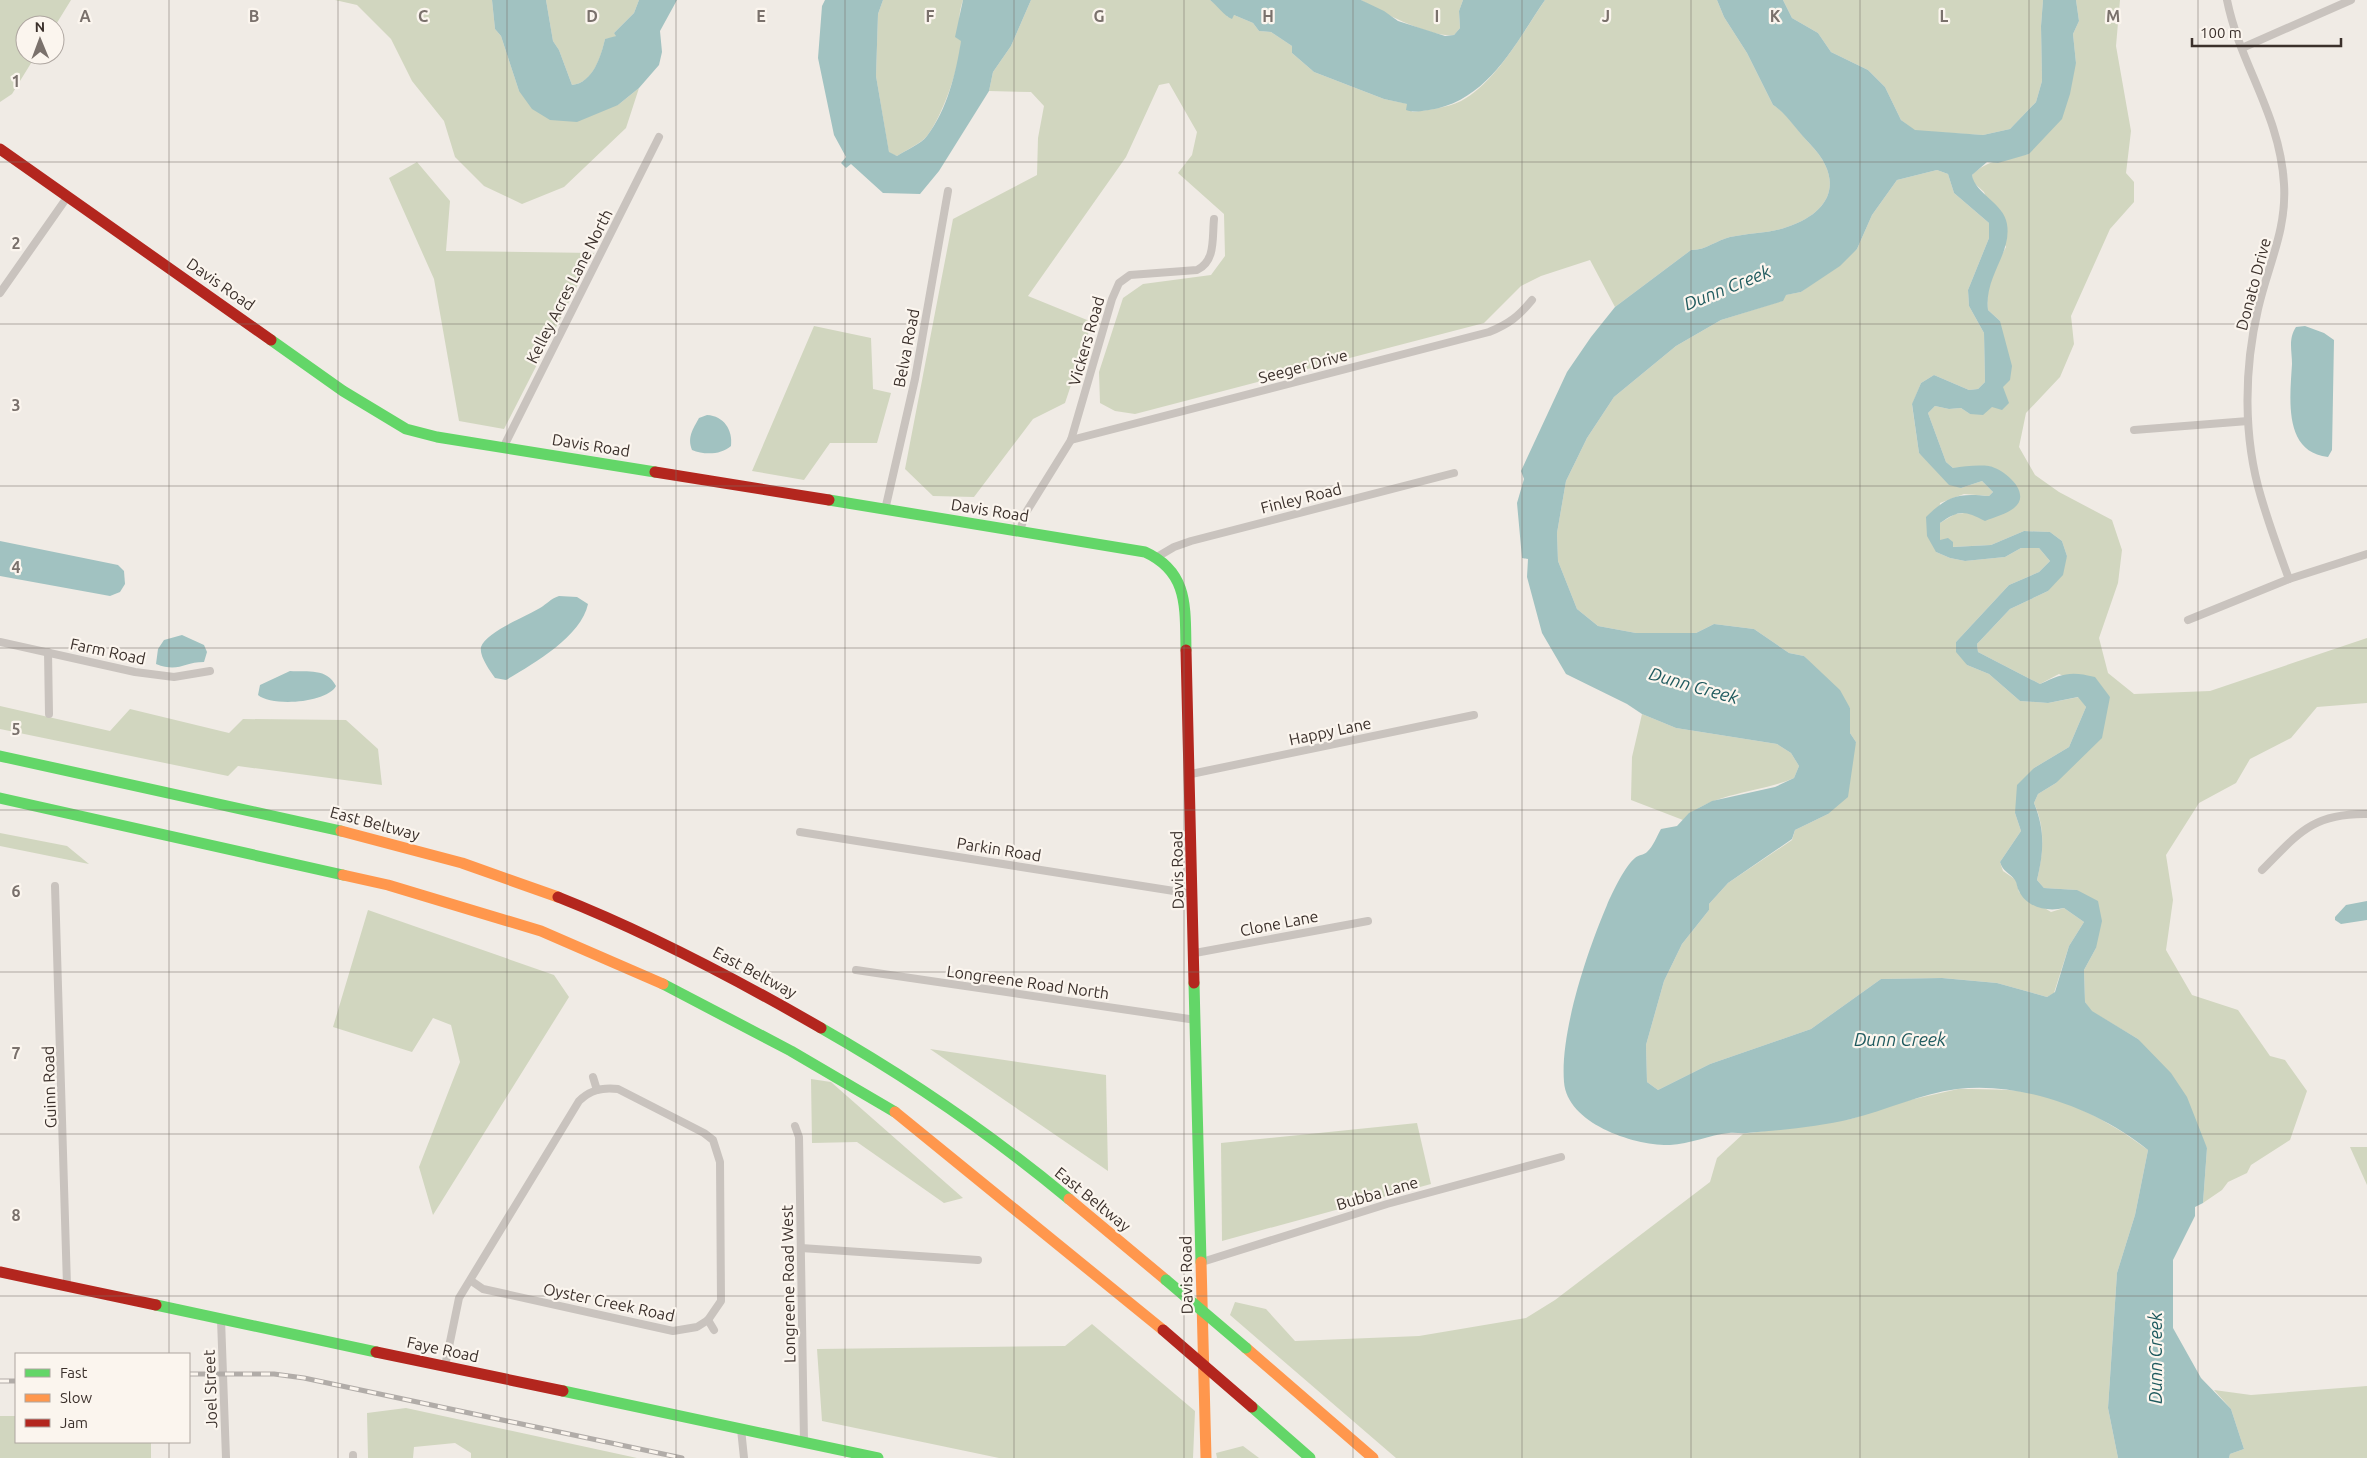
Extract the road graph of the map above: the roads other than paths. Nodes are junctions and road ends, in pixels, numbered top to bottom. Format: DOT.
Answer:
graph roads {
  1 [pos="2227,0"];
  2 [pos="2351,0"];
  3 [pos="2242,48"];
  4 [pos="659,136"];
  5 [pos="0,149"];
  6 [pos="948,191"];
  7 [pos="68,196"];
  8 [pos="1214,219"];
  9 [pos="0,293"];
  10 [pos="1532,300"];
  11 [pos="2248,421"];
  12 [pos="2134,430"];
  13 [pos="1070,440"];
  14 [pos="502,448"];
  15 [pos="1454,473"];
  16 [pos="885,510"];
  17 [pos="1020,531"];
  18 [pos="2367,554"];
  19 [pos="1157,557"];
  20 [pos="2289,579"];
  21 [pos="2188,620"];
  22 [pos="0,642"];
  23 [pos="48,652"];
  24 [pos="210,671"];
  25 [pos="49,714"];
  26 [pos="1474,715"];
  27 [pos="0,756"];
  28 [pos="1191,774"];
  29 [pos="0,798"];
  30 [pos="2367,814"];
  31 [pos="800,832"];
  32 [pos="2262,870"];
  33 [pos="55,886"];
  34 [pos="1193,894"];
  35 [pos="1368,921"];
  36 [pos="1195,953"];
  37 [pos="856,970"];
  38 [pos="1196,1020"];
  39 [pos="593,1077"];
  40 [pos="597,1090"];
  41 [pos="795,1126"];
  42 [pos="1561,1157"];
  43 [pos="801,1248"];
  44 [pos="978,1260"];
  45 [pos="1202,1262"];
  46 [pos="0,1272"];
  47 [pos="470,1280"];
  48 [pos="68,1286"];
  49 [pos="221,1319"];
  50 [pos="708,1320"];
  51 [pos="714,1330"];
  52 [pos="445,1366"];
  53 [pos="740,1429"];
  54 [pos="804,1442"];
  55 [pos="226,1458"];
  56 [pos="744,1458"];
  57 [pos="878,1458"];
  58 [pos="1206,1458"];
  59 [pos="1310,1458"];
  60 [pos="1373,1458"];
  1 -- 3 [label="street, Donato Drive"];
  2 -- 3 [label="street"];
  3 -- 11 [label="street, Donato Drive"];
  4 -- 14 [label="street, Kelley Acres Lane North"];
  5 -- 7 [label="main road, Davis Road"];
  6 -- 16 [label="street, Belva Road"];
  7 -- 9 [label="street"];
  7 -- 14 [label="main road, Davis Road"];
  8 -- 13 [label="street, Vickers Road"];
  10 -- 13 [label="street, Seeger Drive"];
  11 -- 12 [label="street"];
  11 -- 20 [label="street, Donato Drive"];
  13 -- 17 [label="street, Vickers Road"];
  14 -- 16 [label="main road, Davis Road"];
  15 -- 19 [label="street, Finley Road"];
  16 -- 17 [label="main road, Davis Road"];
  17 -- 19 [label="main road, Davis Road"];
  18 -- 20 [label="street"];
  19 -- 28 [label="main road, Davis Road"];
  20 -- 21 [label="street"];
  22 -- 23 [label="street, Farm Road"];
  23 -- 24 [label="street, Farm Road"];
  23 -- 25 [label="street"];
  26 -- 28 [label="street, Happy Lane"];
  27 -- 60 [label="main road, East Beltway, bridge"];
  28 -- 34 [label="main road, Davis Road"];
  29 -- 59 [label="main road, bridge"];
  30 -- 32 [label="street"];
  31 -- 34 [label="street, Parkin Road"];
  33 -- 48 [label="street, Guinn Road"];
  34 -- 36 [label="main road, Davis Road"];
  35 -- 36 [label="street, Clone Lane"];
  36 -- 38 [label="main road, Davis Road"];
  37 -- 38 [label="street, Longreene Road North"];
  38 -- 45 [label="main road, Davis Road"];
  39 -- 40 [label="street"];
  40 -- 47 [label="street"];
  40 -- 50 [label="street"];
  41 -- 43 [label="street, Longreene Road West"];
  42 -- 45 [label="street, Bubba Lane"];
  43 -- 44 [label="street"];
  43 -- 54 [label="street, Longreene Road West"];
  45 -- 58 [label="main road, Davis Road"];
  46 -- 48 [label="main road, Faye Road"];
  47 -- 50 [label="street, Oyster Creek Road"];
  47 -- 52 [label="street"];
  48 -- 49 [label="main road, Faye Road"];
  49 -- 52 [label="main road, Faye Road"];
  49 -- 55 [label="street, Joel Street"];
  50 -- 51 [label="street"];
  52 -- 53 [label="main road, Faye Road"];
  53 -- 54 [label="main road, Faye Road"];
  53 -- 56 [label="street"];
  54 -- 57 [label="main road, Faye Road"];
}
